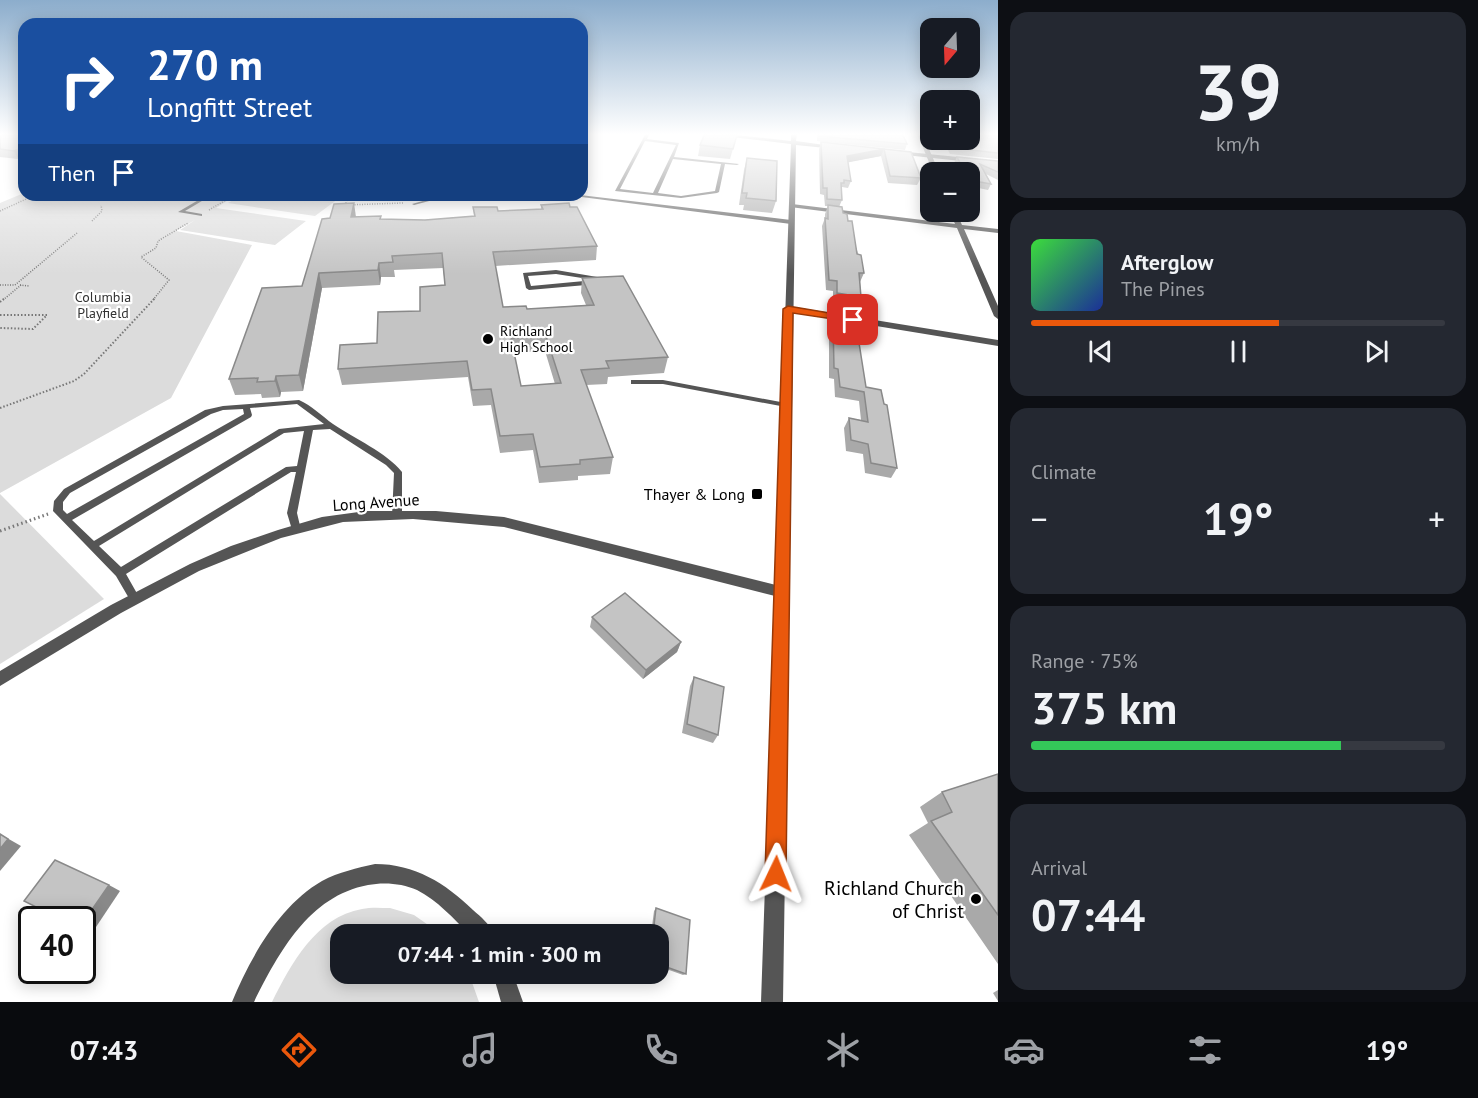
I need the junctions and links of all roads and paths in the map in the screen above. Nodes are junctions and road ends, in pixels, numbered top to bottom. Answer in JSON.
{"nodes":[{"id":1,"x":623,"y":180,"type":"edge"},
{"id":2,"x":662,"y":180,"type":"edge"},
{"id":3,"x":720,"y":180,"type":"edge"},
{"id":4,"x":793,"y":180,"type":"edge"},
{"id":5,"x":655,"y":194,"type":"junction"},
{"id":6,"x":588,"y":197,"type":"edge"},
{"id":7,"x":21,"y":201,"type":"edge"},
{"id":8,"x":199,"y":201,"type":"edge"},
{"id":9,"x":225,"y":201,"type":"edge"},
{"id":10,"x":347,"y":201,"type":"edge"},
{"id":11,"x":426,"y":201,"type":"edge"},
{"id":12,"x":414,"y":204,"type":"joint"},
{"id":13,"x":101,"y":205,"type":"dead end"},
{"id":14,"x":792,"y":206,"type":"junction"},
{"id":15,"x":0,"y":210,"type":"edge"},
{"id":16,"x":200,"y":215,"type":"junction"},
{"id":17,"x":92,"y":221,"type":"dead end"},
{"id":18,"x":791,"y":222,"type":"junction"},
{"id":19,"x":957,"y":222,"type":"edge"},
{"id":20,"x":959,"y":226,"type":"junction"},
{"id":21,"x":998,"y":231,"type":"edge"},
{"id":22,"x":77,"y":233,"type":"dead end"},
{"id":23,"x":609,"y":281,"type":"joint"},
{"id":24,"x":0,"y":285,"type":"edge"},
{"id":25,"x":15,"y":285,"type":"junction"},
{"id":26,"x":21,"y":285,"type":"junction"},
{"id":27,"x":29,"y":285,"type":"dead end"},
{"id":28,"x":0,"y":302,"type":"edge"},
{"id":29,"x":788,"y":309,"type":"junction"},
{"id":30,"x":0,"y":315,"type":"edge"},
{"id":31,"x":998,"y":316,"type":"edge"},
{"id":32,"x":0,"y":328,"type":"edge"},
{"id":33,"x":998,"y":342,"type":"edge"},
{"id":34,"x":634,"y":382,"type":"dead end"},
{"id":35,"x":786,"y":405,"type":"junction"},
{"id":36,"x":246,"y":406,"type":"junction"},
{"id":37,"x":0,"y":408,"type":"edge"},
{"id":38,"x":331,"y":426,"type":"junction"},
{"id":39,"x":309,"y":428,"type":"junction"},
{"id":40,"x":301,"y":469,"type":"junction"},
{"id":41,"x":58,"y":511,"type":"junction"},
{"id":42,"x":397,"y":516,"type":"junction"},
{"id":43,"x":66,"y":519,"type":"junction"},
{"id":44,"x":297,"y":530,"type":"junction"},
{"id":45,"x":0,"y":531,"type":"edge"},
{"id":46,"x":94,"y":545,"type":"junction"},
{"id":47,"x":120,"y":573,"type":"junction"},
{"id":48,"x":783,"y":592,"type":"junction"},
{"id":49,"x":134,"y":597,"type":"junction"},
{"id":50,"x":0,"y":679,"type":"edge"},
{"id":51,"x":472,"y":924,"type":"edge"},
{"id":52,"x":506,"y":984,"type":"edge"},
{"id":53,"x":243,"y":1002,"type":"edge"},
{"id":54,"x":512,"y":1002,"type":"edge"},
{"id":55,"x":772,"y":1002,"type":"edge"}],
"edges":[{"from":1,"to":5,"type":"lane"},
{"from":2,"to":5,"type":"lane"},
{"from":3,"to":5,"type":"lane"},
{"from":4,"to":14,"type":"street"},
{"from":6,"to":18,"type":"lane"},
{"from":7,"to":15,"type":"path"},
{"from":8,"to":16,"type":"lane"},
{"from":9,"to":16,"type":"path"},
{"from":10,"to":12,"type":"path"},
{"from":11,"to":12,"type":"lane"},
{"from":13,"to":17,"type":"path"},
{"from":14,"to":18,"type":"street"},
{"from":14,"to":20,"type":"street"},
{"from":16,"to":37,"type":"path"},
{"from":18,"to":29,"type":"street"},
{"from":19,"to":20,"type":"street"},
{"from":20,"to":21,"type":"street"},
{"from":20,"to":31,"type":"street"},
{"from":22,"to":25,"type":"path"},
{"from":23,"to":23,"type":"lane"},
{"from":24,"to":25,"type":"path"},
{"from":25,"to":26,"type":"path"},
{"from":26,"to":27,"type":"path"},
{"from":26,"to":28,"type":"path"},
{"from":29,"to":33,"type":"street"},
{"from":29,"to":35,"type":"street"},
{"from":30,"to":32,"type":"path"},
{"from":34,"to":35,"type":"lane"},
{"from":35,"to":48,"type":"street"},
{"from":36,"to":38,"type":"lane"},
{"from":36,"to":41,"type":"lane"},
{"from":36,"to":43,"type":"lane"},
{"from":38,"to":39,"type":"lane"},
{"from":38,"to":42,"type":"lane"},
{"from":39,"to":40,"type":"lane"},
{"from":39,"to":46,"type":"lane"},
{"from":40,"to":44,"type":"lane"},
{"from":40,"to":47,"type":"lane"},
{"from":41,"to":43,"type":"lane"},
{"from":41,"to":45,"type":"path"},
{"from":42,"to":44,"type":"street","name":"Long Avenue"},
{"from":42,"to":48,"type":"street","name":"Long Avenue"},
{"from":43,"to":46,"type":"lane"},
{"from":44,"to":49,"type":"street","name":"Long Avenue"},
{"from":46,"to":47,"type":"lane"},
{"from":47,"to":49,"type":"lane"},
{"from":48,"to":55,"type":"street"},
{"from":49,"to":50,"type":"street","name":"Long Avenue"},
{"from":51,"to":53,"type":"street"},
{"from":52,"to":54,"type":"street"}]}
